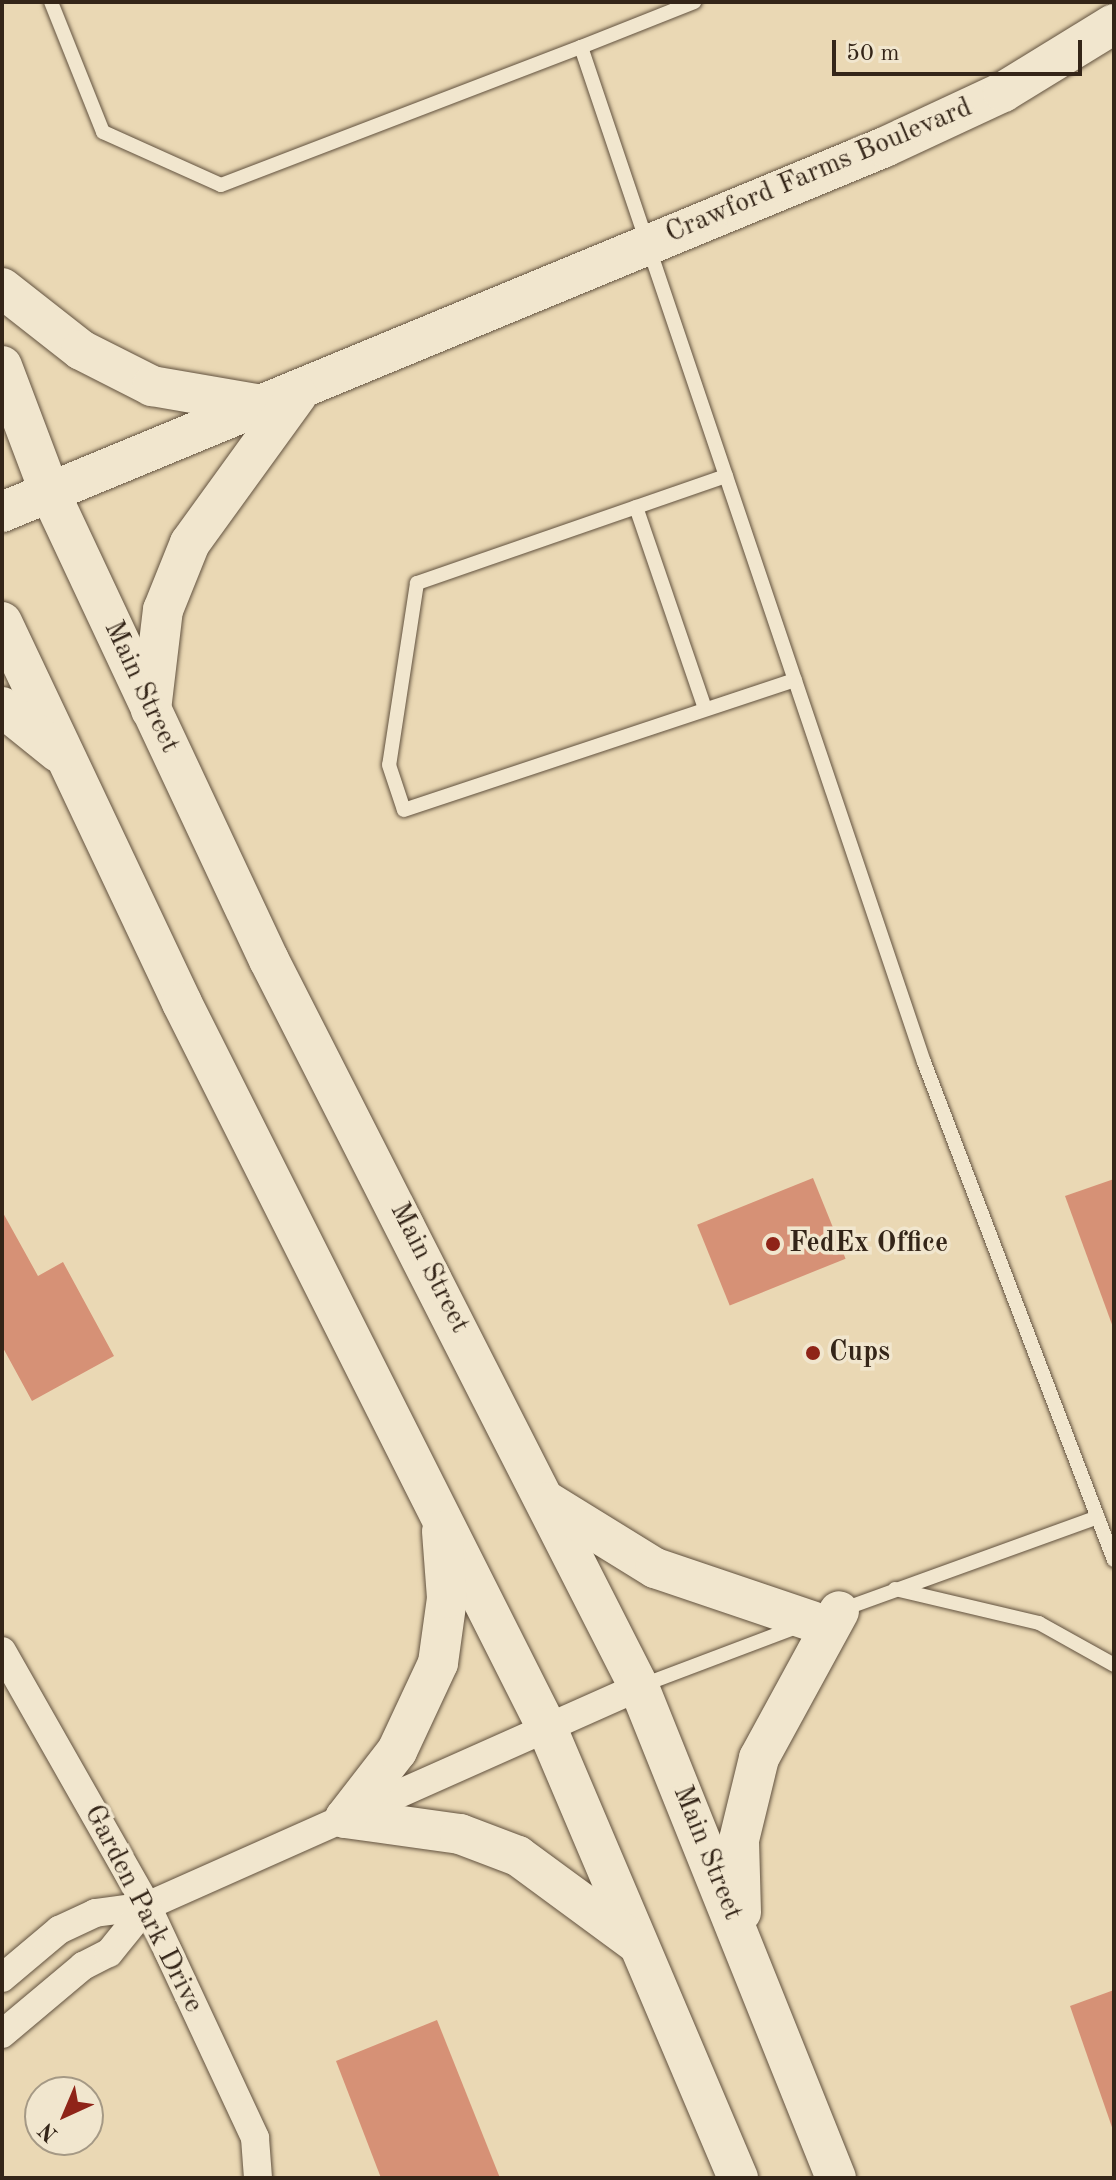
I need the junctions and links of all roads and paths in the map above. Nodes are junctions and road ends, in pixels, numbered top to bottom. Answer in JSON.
{"nodes":[{"id":1,"x":51,"y":2,"type":"edge"},
{"id":2,"x":694,"y":2,"type":"edge"},
{"id":3,"x":1114,"y":24,"type":"edge"},
{"id":4,"x":581,"y":47,"type":"junction"},
{"id":5,"x":648,"y":244,"type":"junction"},
{"id":6,"x":2,"y":288,"type":"edge"},
{"id":7,"x":2,"y":366,"type":"edge"},
{"id":8,"x":305,"y":387,"type":"junction"},
{"id":9,"x":262,"y":405,"type":"junction"},
{"id":10,"x":726,"y":476,"type":"junction"},
{"id":11,"x":50,"y":493,"type":"junction"},
{"id":12,"x":636,"y":507,"type":"junction"},
{"id":13,"x":2,"y":512,"type":"edge"},
{"id":14,"x":2,"y":622,"type":"edge"},
{"id":15,"x":795,"y":680,"type":"junction"},
{"id":16,"x":2,"y":707,"type":"edge"},
{"id":17,"x":705,"y":709,"type":"junction"},
{"id":18,"x":151,"y":710,"type":"junction"},
{"id":19,"x":66,"y":758,"type":"junction"},
{"id":20,"x":546,"y":1501,"type":"junction"},
{"id":21,"x":440,"y":1508,"type":"junction"},
{"id":22,"x":1098,"y":1517,"type":"junction"},
{"id":23,"x":1114,"y":1560,"type":"edge"},
{"id":24,"x":894,"y":1589,"type":"junction"},
{"id":25,"x":826,"y":1616,"type":"junction"},
{"id":26,"x":2,"y":1651,"type":"edge"},
{"id":27,"x":1114,"y":1665,"type":"edge"},
{"id":28,"x":639,"y":1687,"type":"junction"},
{"id":29,"x":547,"y":1728,"type":"junction"},
{"id":30,"x":345,"y":1818,"type":"junction"},
{"id":31,"x":147,"y":1906,"type":"junction"},
{"id":32,"x":745,"y":1944,"type":"junction"},
{"id":33,"x":652,"y":1965,"type":"junction"},
{"id":34,"x":2,"y":1978,"type":"edge"},
{"id":35,"x":2,"y":2034,"type":"edge"},
{"id":36,"x":258,"y":2178,"type":"edge"},
{"id":37,"x":738,"y":2178,"type":"edge"},
{"id":38,"x":836,"y":2178,"type":"edge"}],
"edges":[{"from":1,"to":4,"type":"lane"},
{"from":2,"to":4,"type":"lane"},
{"from":3,"to":5,"type":"main road","name":"Crawford Farms Boulevard"},
{"from":4,"to":5,"type":"lane"},
{"from":5,"to":8,"type":"main road","name":"Crawford Farms Boulevard"},
{"from":5,"to":10,"type":"lane"},
{"from":6,"to":9,"type":"main road"},
{"from":7,"to":11,"type":"main road","name":"Main Street"},
{"from":8,"to":9,"type":"main road","name":"Crawford Farms Boulevard"},
{"from":8,"to":18,"type":"main road"},
{"from":9,"to":11,"type":"main road","name":"Crawford Farms Boulevard"},
{"from":10,"to":12,"type":"lane"},
{"from":10,"to":15,"type":"lane"},
{"from":11,"to":13,"type":"main road","name":"Crawford Farms Boulevard"},
{"from":11,"to":18,"type":"main road","name":"Main Street"},
{"from":12,"to":17,"type":"lane"},
{"from":12,"to":17,"type":"lane"},
{"from":14,"to":19,"type":"main road"},
{"from":15,"to":17,"type":"lane"},
{"from":15,"to":22,"type":"lane"},
{"from":16,"to":19,"type":"main road"},
{"from":18,"to":20,"type":"main road","name":"Main Street"},
{"from":19,"to":21,"type":"main road"},
{"from":20,"to":25,"type":"main road"},
{"from":20,"to":28,"type":"main road","name":"Main Street"},
{"from":21,"to":29,"type":"main road"},
{"from":21,"to":30,"type":"main road"},
{"from":22,"to":23,"type":"lane"},
{"from":22,"to":24,"type":"lane"},
{"from":24,"to":25,"type":"lane"},
{"from":24,"to":27,"type":"lane"},
{"from":25,"to":28,"type":"lane"},
{"from":25,"to":32,"type":"main road"},
{"from":26,"to":31,"type":"street","name":"Garden Park Drive"},
{"from":28,"to":29,"type":"street"},
{"from":28,"to":32,"type":"main road","name":"Main Street"},
{"from":29,"to":30,"type":"street"},
{"from":29,"to":33,"type":"main road"},
{"from":30,"to":31,"type":"street"},
{"from":30,"to":33,"type":"main road"},
{"from":31,"to":34,"type":"street"},
{"from":31,"to":35,"type":"street"},
{"from":31,"to":36,"type":"street","name":"Garden Park Drive"},
{"from":32,"to":38,"type":"main road","name":"Main Street"},
{"from":33,"to":37,"type":"main road"}]}
